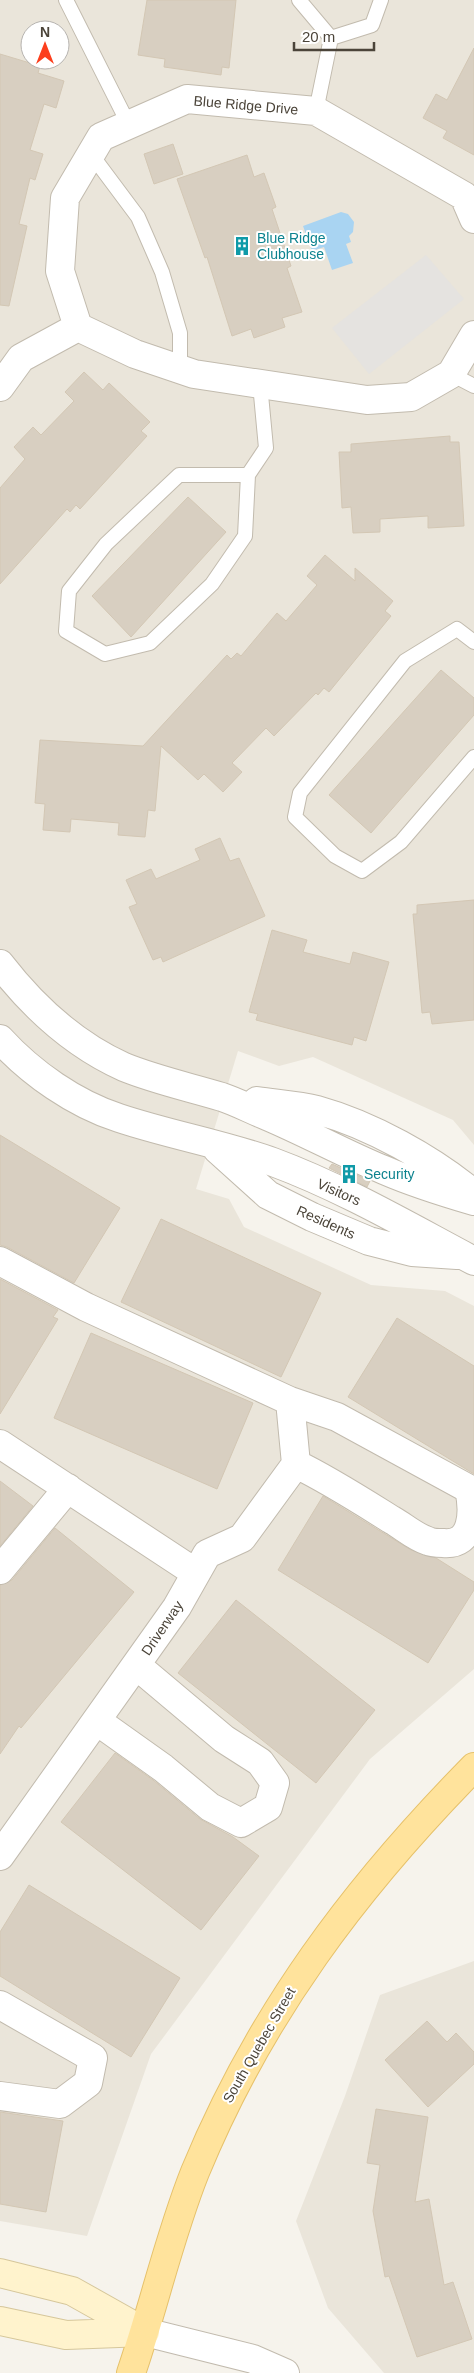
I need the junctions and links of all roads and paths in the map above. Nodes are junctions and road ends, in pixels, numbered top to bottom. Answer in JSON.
{"nodes":[{"id":1,"x":66,"y":0,"type":"edge"},
{"id":2,"x":299,"y":0,"type":"edge"},
{"id":3,"x":380,"y":0,"type":"edge"},
{"id":4,"x":331,"y":38,"type":"junction"},
{"id":5,"x":316,"y":111,"type":"junction"},
{"id":6,"x":129,"y":125,"type":"junction"},
{"id":7,"x":91,"y":154,"type":"junction"},
{"id":8,"x":474,"y":219,"type":"edge"},
{"id":9,"x":78,"y":327,"type":"junction"},
{"id":10,"x":474,"y":335,"type":"edge"},
{"id":11,"x":180,"y":370,"type":"junction"},
{"id":12,"x":463,"y":380,"type":"edge"},
{"id":13,"x":260,"y":384,"type":"junction"},
{"id":14,"x":0,"y":387,"type":"edge"},
{"id":15,"x":248,"y":475,"type":"junction"},
{"id":16,"x":474,"y":642,"type":"edge"},
{"id":17,"x":474,"y":757,"type":"edge"},
{"id":18,"x":0,"y":964,"type":"edge"},
{"id":19,"x":0,"y":1039,"type":"edge"},
{"id":20,"x":223,"y":1098,"type":"junction"},
{"id":21,"x":474,"y":1194,"type":"edge"},
{"id":22,"x":474,"y":1201,"type":"edge"},
{"id":23,"x":468,"y":1258,"type":"edge"},
{"id":24,"x":0,"y":1261,"type":"edge"},
{"id":25,"x":290,"y":1401,"type":"junction"},
{"id":26,"x":0,"y":1444,"type":"edge"},
{"id":27,"x":296,"y":1464,"type":"junction"},
{"id":28,"x":68,"y":1488,"type":"junction"},
{"id":29,"x":0,"y":1570,"type":"edge"},
{"id":30,"x":196,"y":1573,"type":"junction"},
{"id":31,"x":136,"y":1665,"type":"junction"},
{"id":32,"x":97,"y":1721,"type":"junction"},
{"id":33,"x":474,"y":1767,"type":"edge"},
{"id":34,"x":0,"y":1856,"type":"edge"},
{"id":35,"x":0,"y":2005,"type":"edge"},
{"id":36,"x":0,"y":2096,"type":"edge"},
{"id":37,"x":0,"y":2273,"type":"edge"},
{"id":38,"x":0,"y":2321,"type":"edge"},
{"id":39,"x":145,"y":2332,"type":"junction"},
{"id":40,"x":131,"y":2373,"type":"edge"},
{"id":41,"x":285,"y":2373,"type":"edge"}],
"edges":[{"from":1,"to":6,"type":"lane"},
{"from":2,"to":4,"type":"lane"},
{"from":3,"to":4,"type":"lane"},
{"from":4,"to":5,"type":"lane"},
{"from":5,"to":6,"type":"street","name":"Blue Ridge Drive"},
{"from":5,"to":8,"type":"street","name":"Blue Ridge Drive"},
{"from":6,"to":7,"type":"street","name":"Blue Ridge Drive"},
{"from":7,"to":9,"type":"street","name":"Blue Ridge Drive"},
{"from":7,"to":11,"type":"lane"},
{"from":9,"to":11,"type":"street"},
{"from":9,"to":14,"type":"street"},
{"from":10,"to":12,"type":"street"},
{"from":11,"to":13,"type":"street"},
{"from":12,"to":13,"type":"street"},
{"from":13,"to":15,"type":"lane"},
{"from":15,"to":15,"type":"lane"},
{"from":16,"to":17,"type":"lane"},
{"from":18,"to":20,"type":"street"},
{"from":19,"to":23,"type":"street","name":"Residents"},
{"from":20,"to":21,"type":"street"},
{"from":20,"to":22,"type":"street"},
{"from":24,"to":25,"type":"street"},
{"from":25,"to":27,"type":"street"},
{"from":25,"to":27,"type":"street"},
{"from":26,"to":28,"type":"street"},
{"from":27,"to":30,"type":"street","name":"Driverway"},
{"from":28,"to":29,"type":"street"},
{"from":28,"to":30,"type":"street"},
{"from":30,"to":31,"type":"street","name":"Driverway"},
{"from":31,"to":32,"type":"street","name":"Driverway"},
{"from":31,"to":32,"type":"street"},
{"from":32,"to":34,"type":"street","name":"Driverway"},
{"from":33,"to":39,"type":"main road","name":"South Quebec Street"},
{"from":35,"to":36,"type":"street"},
{"from":37,"to":39,"type":"street"},
{"from":38,"to":39,"type":"street"},
{"from":39,"to":40,"type":"main road","name":"South Quebec Street"},
{"from":39,"to":41,"type":"street"}]}
